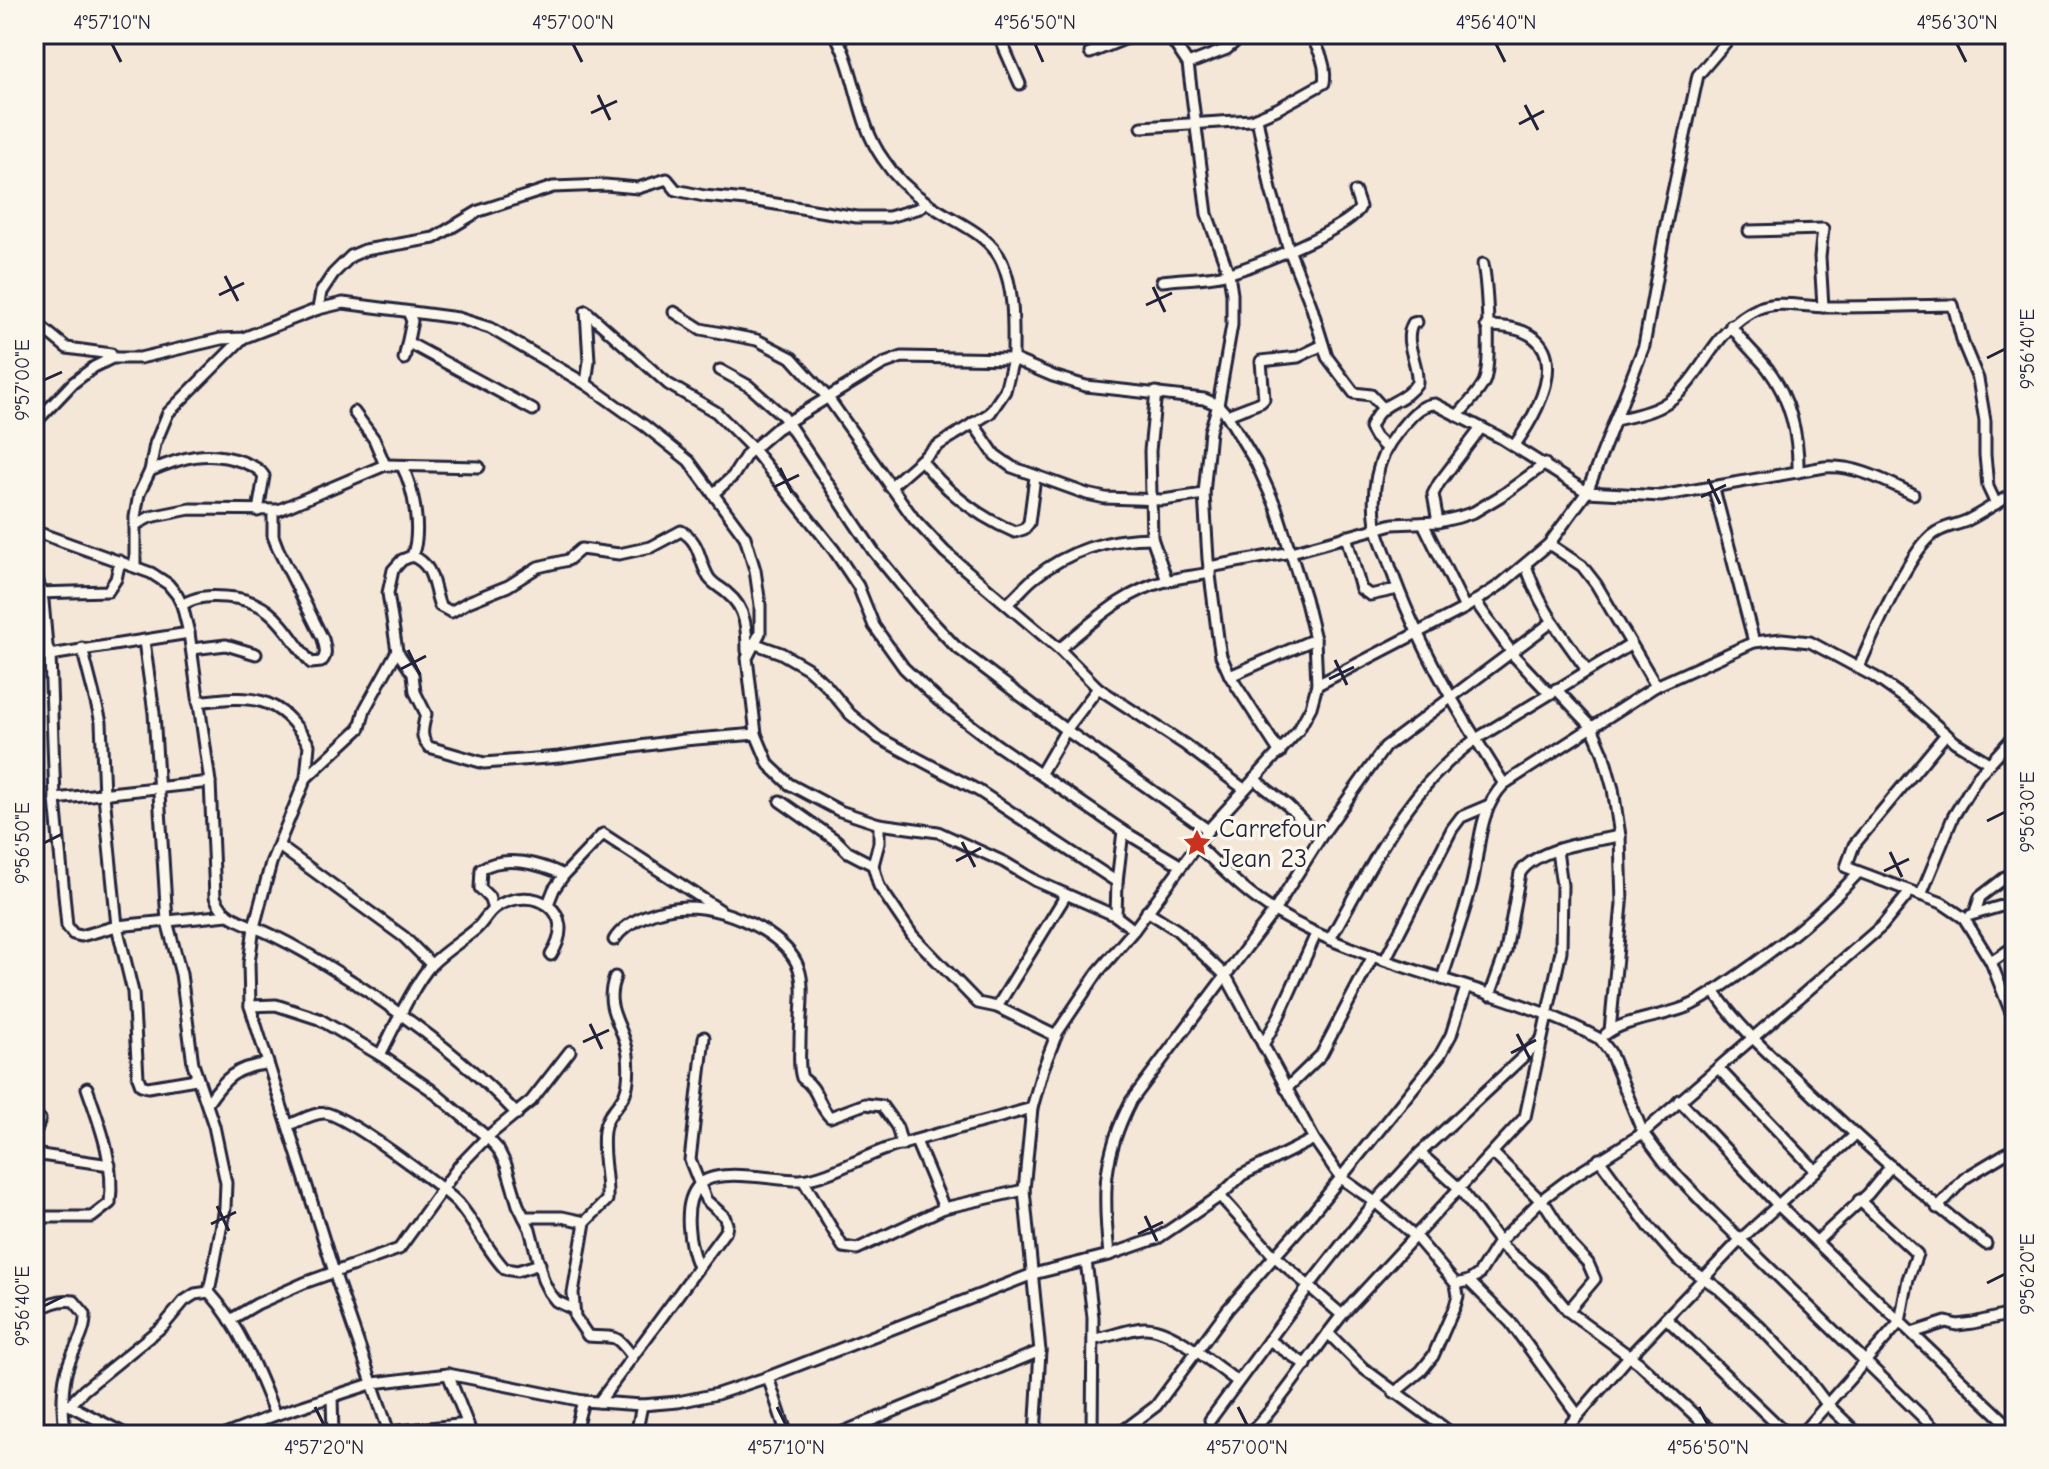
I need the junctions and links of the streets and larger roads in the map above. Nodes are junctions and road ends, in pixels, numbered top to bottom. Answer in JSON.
{"nodes":[{"id":1,"x":835,"y":34,"type":"edge"},
{"id":2,"x":998,"y":34,"type":"edge"},
{"id":3,"x":1137,"y":34,"type":"edge"},
{"id":4,"x":1168,"y":34,"type":"edge"},
{"id":5,"x":1244,"y":34,"type":"edge"},
{"id":6,"x":1310,"y":34,"type":"edge"},
{"id":7,"x":1733,"y":34,"type":"edge"},
{"id":8,"x":1090,"y":53,"type":"dead end"},
{"id":9,"x":1188,"y":64,"type":"junction"},
{"id":10,"x":1020,"y":84,"type":"dead end"},
{"id":11,"x":1257,"y":118,"type":"junction"},
{"id":12,"x":1197,"y":124,"type":"junction"},
{"id":13,"x":1142,"y":127,"type":"dead end"},
{"id":14,"x":1355,"y":192,"type":"dead end"},
{"id":15,"x":925,"y":202,"type":"junction"},
{"id":16,"x":1749,"y":231,"type":"dead end"},
{"id":17,"x":1289,"y":250,"type":"junction"},
{"id":18,"x":1483,"y":264,"type":"dead end"},
{"id":19,"x":1229,"y":274,"type":"junction"},
{"id":20,"x":1162,"y":281,"type":"dead end"},
{"id":21,"x":1823,"y":307,"type":"junction"},
{"id":22,"x":318,"y":309,"type":"junction"},
{"id":23,"x":408,"y":312,"type":"junction"},
{"id":24,"x":674,"y":312,"type":"dead end"},
{"id":25,"x":34,"y":321,"type":"edge"},
{"id":26,"x":1417,"y":322,"type":"dead end"},
{"id":27,"x":1731,"y":325,"type":"junction"},
{"id":28,"x":1486,"y":326,"type":"junction"},
{"id":29,"x":243,"y":338,"type":"junction"},
{"id":30,"x":409,"y":343,"type":"junction"},
{"id":31,"x":1323,"y":345,"type":"junction"},
{"id":32,"x":112,"y":358,"type":"junction"},
{"id":33,"x":404,"y":359,"type":"dead end"},
{"id":34,"x":1013,"y":359,"type":"junction"},
{"id":35,"x":720,"y":370,"type":"dead end"},
{"id":36,"x":586,"y":384,"type":"junction"},
{"id":37,"x":1156,"y":392,"type":"junction"},
{"id":38,"x":829,"y":399,"type":"junction"},
{"id":39,"x":1218,"y":405,"type":"junction"},
{"id":40,"x":1382,"y":407,"type":"junction"},
{"id":41,"x":533,"y":410,"type":"dead end"},
{"id":42,"x":354,"y":412,"type":"dead end"},
{"id":43,"x":1227,"y":415,"type":"junction"},
{"id":44,"x":1457,"y":416,"type":"junction"},
{"id":45,"x":1615,"y":420,"type":"junction"},
{"id":46,"x":788,"y":423,"type":"junction"},
{"id":47,"x":973,"y":423,"type":"junction"},
{"id":48,"x":34,"y":424,"type":"edge"},
{"id":49,"x":1481,"y":428,"type":"junction"},
{"id":50,"x":1514,"y":446,"type":"junction"},
{"id":51,"x":1385,"y":447,"type":"junction"},
{"id":52,"x":752,"y":448,"type":"junction"},
{"id":53,"x":921,"y":460,"type":"junction"},
{"id":54,"x":1545,"y":464,"type":"junction"},
{"id":55,"x":385,"y":465,"type":"junction"},
{"id":56,"x":402,"y":466,"type":"junction"},
{"id":57,"x":479,"y":467,"type":"dead end"},
{"id":58,"x":150,"y":471,"type":"junction"},
{"id":59,"x":1798,"y":472,"type":"junction"},
{"id":60,"x":1035,"y":477,"type":"junction"},
{"id":61,"x":890,"y":487,"type":"junction"},
{"id":62,"x":1714,"y":489,"type":"junction"},
{"id":63,"x":1587,"y":492,"type":"junction"},
{"id":64,"x":2015,"y":493,"type":"edge"},
{"id":65,"x":713,"y":494,"type":"junction"},
{"id":66,"x":1204,"y":494,"type":"junction"},
{"id":67,"x":1913,"y":494,"type":"dead end"},
{"id":68,"x":1151,"y":499,"type":"junction"},
{"id":69,"x":1996,"y":504,"type":"junction"},
{"id":70,"x":258,"y":511,"type":"junction"},
{"id":71,"x":273,"y":511,"type":"junction"},
{"id":72,"x":1438,"y":522,"type":"junction"},
{"id":73,"x":1423,"y":523,"type":"junction"},
{"id":74,"x":135,"y":525,"type":"junction"},
{"id":75,"x":1377,"y":527,"type":"junction"},
{"id":76,"x":35,"y":532,"type":"edge"},
{"id":77,"x":1346,"y":536,"type":"junction"},
{"id":78,"x":1152,"y":538,"type":"junction"},
{"id":79,"x":1549,"y":544,"type":"junction"},
{"id":80,"x":34,"y":547,"type":"edge"},
{"id":81,"x":1291,"y":552,"type":"junction"},
{"id":82,"x":412,"y":556,"type":"junction"},
{"id":83,"x":120,"y":561,"type":"junction"},
{"id":84,"x":1526,"y":565,"type":"junction"},
{"id":85,"x":135,"y":566,"type":"junction"},
{"id":86,"x":34,"y":567,"type":"edge"},
{"id":87,"x":1209,"y":570,"type":"junction"},
{"id":88,"x":1167,"y":581,"type":"junction"},
{"id":89,"x":1398,"y":589,"type":"junction"},
{"id":90,"x":37,"y":593,"type":"edge"},
{"id":91,"x":1475,"y":601,"type":"junction"},
{"id":92,"x":1007,"y":604,"type":"junction"},
{"id":93,"x":182,"y":605,"type":"junction"},
{"id":94,"x":1465,"y":608,"type":"junction"},
{"id":95,"x":1552,"y":622,"type":"junction"},
{"id":96,"x":189,"y":633,"type":"junction"},
{"id":97,"x":1418,"y":633,"type":"junction"},
{"id":98,"x":1315,"y":639,"type":"junction"},
{"id":99,"x":144,"y":641,"type":"junction"},
{"id":100,"x":1754,"y":642,"type":"junction"},
{"id":101,"x":753,"y":643,"type":"junction"},
{"id":102,"x":1630,"y":645,"type":"junction"},
{"id":103,"x":82,"y":648,"type":"junction"},
{"id":104,"x":192,"y":649,"type":"junction"},
{"id":105,"x":1059,"y":649,"type":"junction"},
{"id":106,"x":397,"y":651,"type":"junction"},
{"id":107,"x":1511,"y":652,"type":"junction"},
{"id":108,"x":256,"y":654,"type":"dead end"},
{"id":109,"x":34,"y":655,"type":"edge"},
{"id":110,"x":50,"y":655,"type":"junction"},
{"id":111,"x":747,"y":658,"type":"junction"},
{"id":112,"x":1859,"y":667,"type":"junction"},
{"id":113,"x":1587,"y":670,"type":"junction"},
{"id":114,"x":1230,"y":676,"type":"junction"},
{"id":115,"x":1317,"y":685,"type":"junction"},
{"id":116,"x":1656,"y":686,"type":"junction"},
{"id":117,"x":1098,"y":688,"type":"junction"},
{"id":118,"x":1552,"y":691,"type":"junction"},
{"id":119,"x":1452,"y":697,"type":"junction"},
{"id":120,"x":198,"y":702,"type":"junction"},
{"id":121,"x":1592,"y":727,"type":"junction"},
{"id":122,"x":1066,"y":730,"type":"junction"},
{"id":123,"x":756,"y":734,"type":"junction"},
{"id":124,"x":1946,"y":734,"type":"junction"},
{"id":125,"x":2015,"y":735,"type":"edge"},
{"id":126,"x":1476,"y":739,"type":"junction"},
{"id":127,"x":1280,"y":753,"type":"junction"},
{"id":128,"x":1989,"y":763,"type":"junction"},
{"id":129,"x":1041,"y":773,"type":"junction"},
{"id":130,"x":306,"y":778,"type":"junction"},
{"id":131,"x":1254,"y":779,"type":"junction"},
{"id":132,"x":210,"y":782,"type":"junction"},
{"id":133,"x":1504,"y":784,"type":"junction"},
{"id":134,"x":157,"y":786,"type":"junction"},
{"id":135,"x":1244,"y":789,"type":"junction"},
{"id":136,"x":104,"y":795,"type":"junction"},
{"id":137,"x":55,"y":799,"type":"junction"},
{"id":138,"x":780,"y":801,"type":"dead end"},
{"id":139,"x":1487,"y":806,"type":"junction"},
{"id":140,"x":879,"y":824,"type":"junction"},
{"id":141,"x":1208,"y":830,"type":"junction"},
{"id":142,"x":1123,"y":831,"type":"junction"},
{"id":143,"x":1620,"y":836,"type":"junction"},
{"id":144,"x":1320,"y":838,"type":"junction"},
{"id":145,"x":1197,"y":845,"type":"junction"},
{"id":146,"x":279,"y":846,"type":"junction"},
{"id":147,"x":1557,"y":851,"type":"junction"},
{"id":148,"x":873,"y":865,"type":"junction"},
{"id":149,"x":1180,"y":865,"type":"junction"},
{"id":150,"x":2015,"y":870,"type":"edge"},
{"id":151,"x":1858,"y":873,"type":"junction"},
{"id":152,"x":564,"y":875,"type":"junction"},
{"id":153,"x":1117,"y":882,"type":"junction"},
{"id":154,"x":1909,"y":893,"type":"junction"},
{"id":155,"x":1066,"y":895,"type":"junction"},
{"id":156,"x":1921,"y":895,"type":"junction"},
{"id":157,"x":2015,"y":902,"type":"edge"},
{"id":158,"x":548,"y":904,"type":"junction"},
{"id":159,"x":493,"y":909,"type":"junction"},
{"id":160,"x":721,"y":911,"type":"junction"},
{"id":161,"x":1147,"y":911,"type":"junction"},
{"id":162,"x":1274,"y":911,"type":"junction"},
{"id":163,"x":1975,"y":913,"type":"junction"},
{"id":164,"x":228,"y":915,"type":"junction"},
{"id":165,"x":1116,"y":916,"type":"junction"},
{"id":166,"x":1964,"y":918,"type":"junction"},
{"id":167,"x":167,"y":921,"type":"junction"},
{"id":168,"x":117,"y":926,"type":"junction"},
{"id":169,"x":254,"y":927,"type":"junction"},
{"id":170,"x":1134,"y":930,"type":"junction"},
{"id":171,"x":1316,"y":934,"type":"junction"},
{"id":172,"x":1330,"y":939,"type":"junction"},
{"id":173,"x":614,"y":940,"type":"dead end"},
{"id":174,"x":2015,"y":946,"type":"edge"},
{"id":175,"x":551,"y":955,"type":"dead end"},
{"id":176,"x":1373,"y":956,"type":"junction"},
{"id":177,"x":1385,"y":960,"type":"junction"},
{"id":178,"x":1991,"y":962,"type":"junction"},
{"id":179,"x":431,"y":964,"type":"junction"},
{"id":180,"x":1226,"y":976,"type":"junction"},
{"id":181,"x":615,"y":977,"type":"dead end"},
{"id":182,"x":1442,"y":979,"type":"junction"},
{"id":183,"x":1466,"y":987,"type":"junction"},
{"id":184,"x":1714,"y":991,"type":"junction"},
{"id":185,"x":1490,"y":995,"type":"junction"},
{"id":186,"x":250,"y":1006,"type":"junction"},
{"id":187,"x":997,"y":1007,"type":"junction"},
{"id":188,"x":402,"y":1014,"type":"junction"},
{"id":189,"x":1547,"y":1016,"type":"junction"},
{"id":190,"x":2015,"y":1023,"type":"edge"},
{"id":191,"x":1610,"y":1031,"type":"junction"},
{"id":192,"x":1056,"y":1036,"type":"junction"},
{"id":193,"x":704,"y":1037,"type":"dead end"},
{"id":194,"x":1752,"y":1038,"type":"junction"},
{"id":195,"x":1600,"y":1039,"type":"junction"},
{"id":196,"x":1540,"y":1041,"type":"junction"},
{"id":197,"x":1263,"y":1045,"type":"junction"},
{"id":198,"x":570,"y":1051,"type":"dead end"},
{"id":199,"x":380,"y":1055,"type":"junction"},
{"id":200,"x":268,"y":1064,"type":"junction"},
{"id":201,"x":1718,"y":1068,"type":"junction"},
{"id":202,"x":196,"y":1079,"type":"junction"},
{"id":203,"x":87,"y":1088,"type":"dead end"},
{"id":204,"x":1286,"y":1089,"type":"junction"},
{"id":205,"x":1679,"y":1100,"type":"junction"},
{"id":206,"x":207,"y":1104,"type":"junction"},
{"id":207,"x":1032,"y":1108,"type":"junction"},
{"id":208,"x":517,"y":1114,"type":"junction"},
{"id":209,"x":40,"y":1119,"type":"dead end"},
{"id":210,"x":289,"y":1125,"type":"junction"},
{"id":211,"x":1643,"y":1133,"type":"junction"},
{"id":212,"x":1855,"y":1135,"type":"junction"},
{"id":213,"x":34,"y":1136,"type":"edge"},
{"id":214,"x":487,"y":1137,"type":"junction"},
{"id":215,"x":1314,"y":1139,"type":"junction"},
{"id":216,"x":916,"y":1141,"type":"junction"},
{"id":217,"x":902,"y":1145,"type":"junction"},
{"id":218,"x":2015,"y":1148,"type":"edge"},
{"id":219,"x":1420,"y":1153,"type":"junction"},
{"id":220,"x":1493,"y":1153,"type":"junction"},
{"id":221,"x":34,"y":1154,"type":"edge"},
{"id":222,"x":1599,"y":1159,"type":"junction"},
{"id":223,"x":110,"y":1165,"type":"junction"},
{"id":224,"x":1891,"y":1166,"type":"junction"},
{"id":225,"x":1816,"y":1171,"type":"junction"},
{"id":226,"x":1341,"y":1178,"type":"junction"},
{"id":227,"x":803,"y":1180,"type":"junction"},
{"id":228,"x":699,"y":1184,"type":"junction"},
{"id":229,"x":442,"y":1189,"type":"junction"},
{"id":230,"x":1460,"y":1189,"type":"junction"},
{"id":231,"x":1024,"y":1190,"type":"junction"},
{"id":232,"x":1220,"y":1196,"type":"junction"},
{"id":233,"x":1541,"y":1200,"type":"junction"},
{"id":234,"x":1859,"y":1200,"type":"junction"},
{"id":235,"x":1375,"y":1202,"type":"junction"},
{"id":236,"x":1778,"y":1205,"type":"junction"},
{"id":237,"x":944,"y":1208,"type":"junction"},
{"id":238,"x":1937,"y":1208,"type":"junction"},
{"id":239,"x":34,"y":1217,"type":"edge"},
{"id":240,"x":524,"y":1217,"type":"junction"},
{"id":241,"x":585,"y":1222,"type":"junction"},
{"id":242,"x":1415,"y":1236,"type":"junction"},
{"id":243,"x":1741,"y":1239,"type":"junction"},
{"id":244,"x":1817,"y":1241,"type":"junction"},
{"id":245,"x":1499,"y":1242,"type":"junction"},
{"id":246,"x":1986,"y":1244,"type":"dead end"},
{"id":247,"x":1109,"y":1255,"type":"junction"},
{"id":248,"x":1273,"y":1255,"type":"junction"},
{"id":249,"x":1086,"y":1261,"type":"junction"},
{"id":250,"x":540,"y":1264,"type":"junction"},
{"id":251,"x":698,"y":1267,"type":"junction"},
{"id":252,"x":334,"y":1272,"type":"junction"},
{"id":253,"x":1033,"y":1274,"type":"junction"},
{"id":254,"x":1704,"y":1278,"type":"junction"},
{"id":255,"x":1469,"y":1281,"type":"junction"},
{"id":256,"x":1456,"y":1284,"type":"junction"},
{"id":257,"x":1309,"y":1286,"type":"junction"},
{"id":258,"x":209,"y":1292,"type":"junction"},
{"id":259,"x":573,"y":1309,"type":"junction"},
{"id":260,"x":1568,"y":1311,"type":"junction"},
{"id":261,"x":34,"y":1313,"type":"edge"},
{"id":262,"x":2015,"y":1313,"type":"edge"},
{"id":263,"x":1342,"y":1315,"type":"junction"},
{"id":264,"x":1666,"y":1318,"type":"junction"},
{"id":265,"x":230,"y":1320,"type":"junction"},
{"id":266,"x":1900,"y":1322,"type":"junction"},
{"id":267,"x":1328,"y":1333,"type":"junction"},
{"id":268,"x":1912,"y":1333,"type":"junction"},
{"id":269,"x":1094,"y":1339,"type":"junction"},
{"id":270,"x":1269,"y":1340,"type":"junction"},
{"id":271,"x":1040,"y":1351,"type":"junction"},
{"id":272,"x":1196,"y":1352,"type":"junction"},
{"id":273,"x":632,"y":1356,"type":"junction"},
{"id":274,"x":1629,"y":1356,"type":"junction"},
{"id":275,"x":1865,"y":1361,"type":"junction"},
{"id":276,"x":1306,"y":1365,"type":"junction"},
{"id":277,"x":448,"y":1374,"type":"junction"},
{"id":278,"x":768,"y":1377,"type":"junction"},
{"id":279,"x":1237,"y":1381,"type":"junction"},
{"id":280,"x":374,"y":1383,"type":"junction"},
{"id":281,"x":1394,"y":1393,"type":"junction"},
{"id":282,"x":332,"y":1397,"type":"junction"},
{"id":283,"x":583,"y":1401,"type":"junction"},
{"id":284,"x":599,"y":1402,"type":"junction"},
{"id":285,"x":67,"y":1403,"type":"junction"},
{"id":286,"x":1826,"y":1403,"type":"junction"},
{"id":287,"x":642,"y":1405,"type":"junction"},
{"id":288,"x":1577,"y":1414,"type":"junction"},
{"id":289,"x":275,"y":1415,"type":"junction"},
{"id":290,"x":1210,"y":1420,"type":"dead end"},
{"id":291,"x":468,"y":1424,"type":"junction"},
{"id":292,"x":2015,"y":1431,"type":"edge"},
{"id":293,"x":390,"y":1434,"type":"edge"},
{"id":294,"x":66,"y":1435,"type":"edge"},
{"id":295,"x":127,"y":1435,"type":"edge"},
{"id":296,"x":225,"y":1435,"type":"edge"},
{"id":297,"x":333,"y":1435,"type":"edge"},
{"id":298,"x":472,"y":1435,"type":"edge"},
{"id":299,"x":574,"y":1435,"type":"edge"},
{"id":300,"x":636,"y":1435,"type":"edge"},
{"id":301,"x":787,"y":1435,"type":"edge"},
{"id":302,"x":836,"y":1435,"type":"edge"},
{"id":303,"x":1035,"y":1435,"type":"edge"},
{"id":304,"x":1092,"y":1435,"type":"edge"},
{"id":305,"x":1108,"y":1435,"type":"edge"},
{"id":306,"x":1248,"y":1435,"type":"edge"},
{"id":307,"x":1454,"y":1435,"type":"edge"},
{"id":308,"x":1561,"y":1435,"type":"edge"},
{"id":309,"x":1716,"y":1435,"type":"edge"},
{"id":310,"x":1788,"y":1435,"type":"edge"},
{"id":311,"x":1800,"y":1435,"type":"edge"},
{"id":312,"x":1859,"y":1435,"type":"edge"},
{"id":313,"x":1941,"y":1435,"type":"edge"}],
"edges":[{"from":1,"to":15,"type":"street"},
{"from":2,"to":10,"type":"street"},
{"from":3,"to":8,"type":"street"},
{"from":4,"to":9,"type":"street"},
{"from":5,"to":9,"type":"street"},
{"from":6,"to":11,"type":"street"},
{"from":7,"to":45,"type":"street"},
{"from":9,"to":12,"type":"street"},
{"from":11,"to":12,"type":"street"},
{"from":11,"to":17,"type":"street"},
{"from":12,"to":13,"type":"street"},
{"from":12,"to":19,"type":"street"},
{"from":14,"to":17,"type":"street"},
{"from":15,"to":22,"type":"street"},
{"from":15,"to":34,"type":"street"},
{"from":16,"to":21,"type":"street"},
{"from":17,"to":19,"type":"street"},
{"from":17,"to":31,"type":"street"},
{"from":18,"to":28,"type":"street"},
{"from":19,"to":20,"type":"street"},
{"from":19,"to":39,"type":"street"},
{"from":21,"to":27,"type":"street"},
{"from":21,"to":69,"type":"street"},
{"from":22,"to":23,"type":"street"},
{"from":22,"to":29,"type":"street"},
{"from":23,"to":30,"type":"street"},
{"from":23,"to":36,"type":"street"},
{"from":24,"to":38,"type":"street"},
{"from":25,"to":32,"type":"street"},
{"from":26,"to":40,"type":"street"},
{"from":27,"to":45,"type":"street"},
{"from":27,"to":59,"type":"street"},
{"from":28,"to":44,"type":"street"},
{"from":28,"to":50,"type":"street"},
{"from":29,"to":32,"type":"street"},
{"from":29,"to":58,"type":"street"},
{"from":30,"to":33,"type":"street"},
{"from":30,"to":41,"type":"street"},
{"from":31,"to":40,"type":"street"},
{"from":31,"to":43,"type":"street"},
{"from":32,"to":48,"type":"street"},
{"from":34,"to":37,"type":"street"},
{"from":34,"to":38,"type":"street"},
{"from":34,"to":47,"type":"street"},
{"from":35,"to":46,"type":"street"},
{"from":36,"to":52,"type":"street"},
{"from":36,"to":65,"type":"street"},
{"from":37,"to":39,"type":"street"},
{"from":37,"to":68,"type":"street"},
{"from":38,"to":46,"type":"street"},
{"from":38,"to":61,"type":"street"},
{"from":39,"to":43,"type":"street"},
{"from":39,"to":66,"type":"street"},
{"from":40,"to":51,"type":"street"},
{"from":42,"to":55,"type":"street"},
{"from":43,"to":81,"type":"street"},
{"from":44,"to":49,"type":"street"},
{"from":44,"to":51,"type":"street"},
{"from":45,"to":63,"type":"street"},
{"from":46,"to":52,"type":"street"},
{"from":46,"to":122,"type":"street"},
{"from":47,"to":53,"type":"street"},
{"from":47,"to":60,"type":"street"},
{"from":49,"to":50,"type":"street"},
{"from":49,"to":72,"type":"street"},
{"from":50,"to":54,"type":"street"},
{"from":51,"to":75,"type":"street"},
{"from":52,"to":65,"type":"street"},
{"from":52,"to":129,"type":"street"},
{"from":53,"to":60,"type":"street"},
{"from":53,"to":61,"type":"street"},
{"from":54,"to":63,"type":"street"},
{"from":54,"to":72,"type":"street"},
{"from":55,"to":56,"type":"street"},
{"from":55,"to":71,"type":"street"},
{"from":56,"to":57,"type":"street"},
{"from":56,"to":82,"type":"street"},
{"from":58,"to":70,"type":"street"},
{"from":58,"to":74,"type":"street"},
{"from":59,"to":62,"type":"street"},
{"from":59,"to":67,"type":"street"},
{"from":60,"to":68,"type":"street"},
{"from":61,"to":92,"type":"street"},
{"from":62,"to":63,"type":"street"},
{"from":62,"to":100,"type":"street"},
{"from":63,"to":79,"type":"street"},
{"from":64,"to":69,"type":"street"},
{"from":65,"to":101,"type":"street"},
{"from":66,"to":68,"type":"street"},
{"from":66,"to":87,"type":"street"},
{"from":68,"to":78,"type":"street"},
{"from":69,"to":112,"type":"street"},
{"from":70,"to":71,"type":"street"},
{"from":70,"to":74,"type":"street"},
{"from":71,"to":93,"type":"street"},
{"from":72,"to":73,"type":"street"},
{"from":73,"to":75,"type":"street"},
{"from":73,"to":94,"type":"street"},
{"from":74,"to":85,"type":"street"},
{"from":75,"to":77,"type":"street"},
{"from":75,"to":89,"type":"street"},
{"from":76,"to":80,"type":"street"},
{"from":76,"to":83,"type":"street"},
{"from":77,"to":81,"type":"street"},
{"from":77,"to":89,"type":"street"},
{"from":78,"to":88,"type":"street"},
{"from":78,"to":92,"type":"street"},
{"from":79,"to":84,"type":"street"},
{"from":79,"to":102,"type":"street"},
{"from":81,"to":87,"type":"street"},
{"from":81,"to":98,"type":"street"},
{"from":82,"to":106,"type":"street"},
{"from":82,"to":111,"type":"street"},
{"from":83,"to":85,"type":"street"},
{"from":83,"to":90,"type":"street"},
{"from":84,"to":91,"type":"street"},
{"from":84,"to":95,"type":"street"},
{"from":85,"to":93,"type":"street"},
{"from":86,"to":90,"type":"street"},
{"from":87,"to":88,"type":"street"},
{"from":87,"to":114,"type":"street"},
{"from":88,"to":105,"type":"street"},
{"from":89,"to":97,"type":"street"},
{"from":90,"to":110,"type":"street"},
{"from":91,"to":94,"type":"street"},
{"from":91,"to":107,"type":"street"},
{"from":92,"to":105,"type":"street"},
{"from":93,"to":96,"type":"street"},
{"from":94,"to":97,"type":"street"},
{"from":95,"to":107,"type":"street"},
{"from":95,"to":113,"type":"street"},
{"from":96,"to":99,"type":"street"},
{"from":96,"to":104,"type":"street"},
{"from":97,"to":115,"type":"street"},
{"from":97,"to":119,"type":"street"},
{"from":98,"to":114,"type":"street"},
{"from":98,"to":115,"type":"street"},
{"from":99,"to":103,"type":"street"},
{"from":99,"to":134,"type":"street"},
{"from":100,"to":112,"type":"street"},
{"from":100,"to":116,"type":"street"},
{"from":101,"to":111,"type":"street"},
{"from":101,"to":153,"type":"street"},
{"from":102,"to":113,"type":"street"},
{"from":102,"to":116,"type":"street"},
{"from":103,"to":110,"type":"street"},
{"from":103,"to":136,"type":"street"},
{"from":104,"to":108,"type":"street"},
{"from":104,"to":120,"type":"street"},
{"from":105,"to":117,"type":"street"},
{"from":106,"to":123,"type":"street"},
{"from":106,"to":130,"type":"street"},
{"from":107,"to":118,"type":"street"},
{"from":107,"to":119,"type":"street"},
{"from":109,"to":110,"type":"street"},
{"from":110,"to":137,"type":"street"},
{"from":111,"to":123,"type":"street"},
{"from":112,"to":124,"type":"street"},
{"from":113,"to":118,"type":"street"},
{"from":114,"to":127,"type":"street"},
{"from":115,"to":127,"type":"street"},
{"from":116,"to":121,"type":"street"},
{"from":117,"to":122,"type":"street"},
{"from":117,"to":135,"type":"street"},
{"from":118,"to":121,"type":"street"},
{"from":118,"to":126,"type":"street"},
{"from":119,"to":126,"type":"street"},
{"from":119,"to":144,"type":"street"},
{"from":120,"to":130,"type":"street"},
{"from":120,"to":132,"type":"street"},
{"from":121,"to":133,"type":"street"},
{"from":121,"to":143,"type":"street"},
{"from":122,"to":129,"type":"street"},
{"from":122,"to":141,"type":"street"},
{"from":123,"to":140,"type":"street"},
{"from":124,"to":128,"type":"street"},
{"from":124,"to":151,"type":"street"},
{"from":125,"to":128,"type":"street"},
{"from":126,"to":133,"type":"street"},
{"from":126,"to":172,"type":"street"},
{"from":127,"to":131,"type":"street"},
{"from":128,"to":156,"type":"street"},
{"from":129,"to":142,"type":"street"},
{"from":130,"to":146,"type":"street"},
{"from":131,"to":135,"type":"street"},
{"from":131,"to":144,"type":"street"},
{"from":132,"to":134,"type":"street"},
{"from":132,"to":164,"type":"street"},
{"from":133,"to":139,"type":"street"},
{"from":134,"to":136,"type":"street"},
{"from":134,"to":167,"type":"street"},
{"from":135,"to":141,"type":"street"},
{"from":136,"to":137,"type":"street"},
{"from":136,"to":168,"type":"street"},
{"from":137,"to":168,"type":"street"},
{"from":138,"to":148,"type":"street"},
{"from":139,"to":177,"type":"street"},
{"from":139,"to":182,"type":"street"},
{"from":140,"to":148,"type":"street"},
{"from":140,"to":155,"type":"street"},
{"from":141,"to":145,"type":"street"},
{"from":142,"to":149,"type":"street"},
{"from":142,"to":153,"type":"street"},
{"from":143,"to":147,"type":"street"},
{"from":143,"to":191,"type":"street"},
{"from":144,"to":162,"type":"street"},
{"from":145,"to":149,"type":"street"},
{"from":145,"to":162,"type":"street"},
{"from":146,"to":169,"type":"street"},
{"from":146,"to":179,"type":"street"},
{"from":147,"to":185,"type":"street"},
{"from":147,"to":189,"type":"street"},
{"from":148,"to":187,"type":"street"},
{"from":149,"to":161,"type":"street"},
{"from":150,"to":163,"type":"street"},
{"from":151,"to":154,"type":"street"},
{"from":151,"to":184,"type":"street"},
{"from":152,"to":158,"type":"street"},
{"from":152,"to":159,"type":"street"},
{"from":152,"to":160,"type":"street"},
{"from":153,"to":165,"type":"street"},
{"from":154,"to":156,"type":"street"},
{"from":154,"to":194,"type":"street"},
{"from":155,"to":165,"type":"street"},
{"from":155,"to":187,"type":"street"},
{"from":156,"to":166,"type":"street"},
{"from":157,"to":163,"type":"street"},
{"from":158,"to":159,"type":"street"},
{"from":158,"to":175,"type":"street"},
{"from":159,"to":179,"type":"street"},
{"from":160,"to":173,"type":"street"},
{"from":160,"to":217,"type":"street"},
{"from":161,"to":170,"type":"street"},
{"from":161,"to":180,"type":"street"},
{"from":162,"to":171,"type":"street"},
{"from":162,"to":180,"type":"street"},
{"from":163,"to":166,"type":"street"},
{"from":164,"to":167,"type":"street"},
{"from":164,"to":169,"type":"street"},
{"from":165,"to":170,"type":"street"},
{"from":166,"to":178,"type":"street"},
{"from":167,"to":168,"type":"street"},
{"from":167,"to":202,"type":"street"},
{"from":168,"to":202,"type":"street"},
{"from":169,"to":186,"type":"street"},
{"from":169,"to":188,"type":"street"},
{"from":170,"to":192,"type":"street"},
{"from":171,"to":172,"type":"street"},
{"from":171,"to":197,"type":"street"},
{"from":172,"to":176,"type":"street"},
{"from":174,"to":178,"type":"street"},
{"from":176,"to":177,"type":"street"},
{"from":176,"to":204,"type":"street"},
{"from":177,"to":182,"type":"street"},
{"from":178,"to":190,"type":"street"},
{"from":179,"to":188,"type":"street"},
{"from":180,"to":197,"type":"street"},
{"from":180,"to":247,"type":"street"},
{"from":181,"to":241,"type":"street"},
{"from":182,"to":183,"type":"street"},
{"from":183,"to":185,"type":"street"},
{"from":183,"to":226,"type":"street"},
{"from":184,"to":191,"type":"street"},
{"from":184,"to":194,"type":"street"},
{"from":185,"to":189,"type":"street"},
{"from":186,"to":199,"type":"street"},
{"from":186,"to":200,"type":"street"},
{"from":187,"to":192,"type":"street"},
{"from":188,"to":199,"type":"street"},
{"from":188,"to":208,"type":"street"},
{"from":189,"to":195,"type":"street"},
{"from":189,"to":196,"type":"street"},
{"from":191,"to":195,"type":"street"},
{"from":192,"to":207,"type":"street"},
{"from":193,"to":228,"type":"street"},
{"from":194,"to":201,"type":"street"},
{"from":194,"to":212,"type":"street"},
{"from":195,"to":211,"type":"street"},
{"from":196,"to":219,"type":"street"},
{"from":196,"to":220,"type":"street"},
{"from":197,"to":204,"type":"street"},
{"from":198,"to":208,"type":"street"},
{"from":199,"to":214,"type":"street"},
{"from":200,"to":206,"type":"street"},
{"from":200,"to":210,"type":"street"},
{"from":201,"to":205,"type":"street"},
{"from":201,"to":225,"type":"street"},
{"from":202,"to":206,"type":"street"},
{"from":203,"to":223,"type":"street"},
{"from":204,"to":215,"type":"street"},
{"from":205,"to":211,"type":"street"},
{"from":205,"to":236,"type":"street"},
{"from":206,"to":258,"type":"street"},
{"from":207,"to":216,"type":"street"},
{"from":207,"to":231,"type":"street"},
{"from":208,"to":214,"type":"street"},
{"from":209,"to":213,"type":"street"},
{"from":210,"to":229,"type":"street"},
{"from":210,"to":252,"type":"street"},
{"from":211,"to":222,"type":"street"},
{"from":211,"to":243,"type":"street"},
{"from":212,"to":224,"type":"street"},
{"from":212,"to":225,"type":"street"},
{"from":214,"to":229,"type":"street"},
{"from":214,"to":240,"type":"street"},
{"from":215,"to":226,"type":"street"},
{"from":215,"to":232,"type":"street"},
{"from":216,"to":217,"type":"street"},
{"from":216,"to":237,"type":"street"},
{"from":217,"to":227,"type":"street"},
{"from":218,"to":238,"type":"street"},
{"from":219,"to":230,"type":"street"},
{"from":219,"to":235,"type":"street"},
{"from":220,"to":230,"type":"street"},
{"from":220,"to":233,"type":"street"},
{"from":221,"to":223,"type":"street"},
{"from":222,"to":233,"type":"street"},
{"from":222,"to":254,"type":"street"},
{"from":223,"to":239,"type":"street"},
{"from":224,"to":234,"type":"street"},
{"from":224,"to":238,"type":"street"},
{"from":225,"to":236,"type":"street"},
{"from":226,"to":235,"type":"street"},
{"from":226,"to":248,"type":"street"},
{"from":227,"to":228,"type":"street"},
{"from":227,"to":237,"type":"street"},
{"from":228,"to":251,"type":"street"},
{"from":228,"to":251,"type":"street"},
{"from":229,"to":250,"type":"street"},
{"from":229,"to":252,"type":"street"},
{"from":230,"to":242,"type":"street"},
{"from":230,"to":245,"type":"street"},
{"from":231,"to":237,"type":"street"},
{"from":231,"to":253,"type":"street"},
{"from":232,"to":247,"type":"street"},
{"from":232,"to":248,"type":"street"},
{"from":233,"to":245,"type":"street"},
{"from":233,"to":260,"type":"street"},
{"from":234,"to":244,"type":"street"},
{"from":234,"to":266,"type":"street"},
{"from":235,"to":242,"type":"street"},
{"from":235,"to":257,"type":"street"},
{"from":236,"to":243,"type":"street"},
{"from":236,"to":244,"type":"street"},
{"from":238,"to":246,"type":"street"},
{"from":240,"to":241,"type":"street"},
{"from":240,"to":250,"type":"street"},
{"from":241,"to":259,"type":"street"},
{"from":242,"to":256,"type":"street"},
{"from":242,"to":263,"type":"street"},
{"from":243,"to":254,"type":"street"},
{"from":243,"to":275,"type":"street"},
{"from":244,"to":266,"type":"street"},
{"from":245,"to":255,"type":"street"},
{"from":245,"to":260,"type":"street"},
{"from":247,"to":249,"type":"street"},
{"from":248,"to":257,"type":"street"},
{"from":248,"to":272,"type":"street"},
{"from":249,"to":253,"type":"street"},
{"from":249,"to":269,"type":"street"},
{"from":250,"to":259,"type":"street"},
{"from":251,"to":273,"type":"street"},
{"from":252,"to":265,"type":"street"},
{"from":252,"to":280,"type":"street"},
{"from":253,"to":271,"type":"street"},
{"from":253,"to":278,"type":"street"},
{"from":254,"to":264,"type":"street"},
{"from":254,"to":286,"type":"street"},
{"from":255,"to":256,"type":"street"},
{"from":255,"to":288,"type":"street"},
{"from":256,"to":281,"type":"street"},
{"from":257,"to":263,"type":"street"},
{"from":257,"to":270,"type":"street"},
{"from":258,"to":265,"type":"street"},
{"from":258,"to":285,"type":"street"},
{"from":259,"to":273,"type":"street"},
{"from":260,"to":274,"type":"street"},
{"from":261,"to":285,"type":"street"},
{"from":262,"to":268,"type":"street"},
{"from":263,"to":267,"type":"street"},
{"from":264,"to":274,"type":"street"},
{"from":264,"to":310,"type":"street"},
{"from":265,"to":289,"type":"street"},
{"from":266,"to":268,"type":"street"},
{"from":266,"to":275,"type":"street"},
{"from":267,"to":276,"type":"street"},
{"from":267,"to":281,"type":"street"},
{"from":268,"to":292,"type":"street"},
{"from":269,"to":272,"type":"street"},
{"from":269,"to":304,"type":"street"},
{"from":270,"to":276,"type":"street"},
{"from":270,"to":279,"type":"street"},
{"from":271,"to":302,"type":"street"},
{"from":271,"to":303,"type":"street"},
{"from":272,"to":279,"type":"street"},
{"from":272,"to":305,"type":"street"},
{"from":273,"to":284,"type":"street"},
{"from":274,"to":288,"type":"street"},
{"from":274,"to":309,"type":"street"},
{"from":275,"to":286,"type":"street"},
{"from":275,"to":313,"type":"street"},
{"from":276,"to":306,"type":"street"},
{"from":277,"to":280,"type":"street"},
{"from":277,"to":283,"type":"street"},
{"from":277,"to":291,"type":"street"},
{"from":278,"to":287,"type":"street"},
{"from":278,"to":301,"type":"street"},
{"from":279,"to":290,"type":"street"},
{"from":280,"to":282,"type":"street"},
{"from":280,"to":293,"type":"street"},
{"from":281,"to":307,"type":"street"},
{"from":282,"to":289,"type":"street"},
{"from":282,"to":297,"type":"street"},
{"from":283,"to":284,"type":"street"},
{"from":283,"to":299,"type":"street"},
{"from":284,"to":287,"type":"street"},
{"from":285,"to":294,"type":"street"},
{"from":285,"to":295,"type":"street"},
{"from":286,"to":311,"type":"street"},
{"from":286,"to":312,"type":"street"},
{"from":287,"to":300,"type":"street"},
{"from":288,"to":308,"type":"street"},
{"from":289,"to":296,"type":"street"},
{"from":291,"to":293,"type":"street"},
{"from":291,"to":298,"type":"street"}]}
